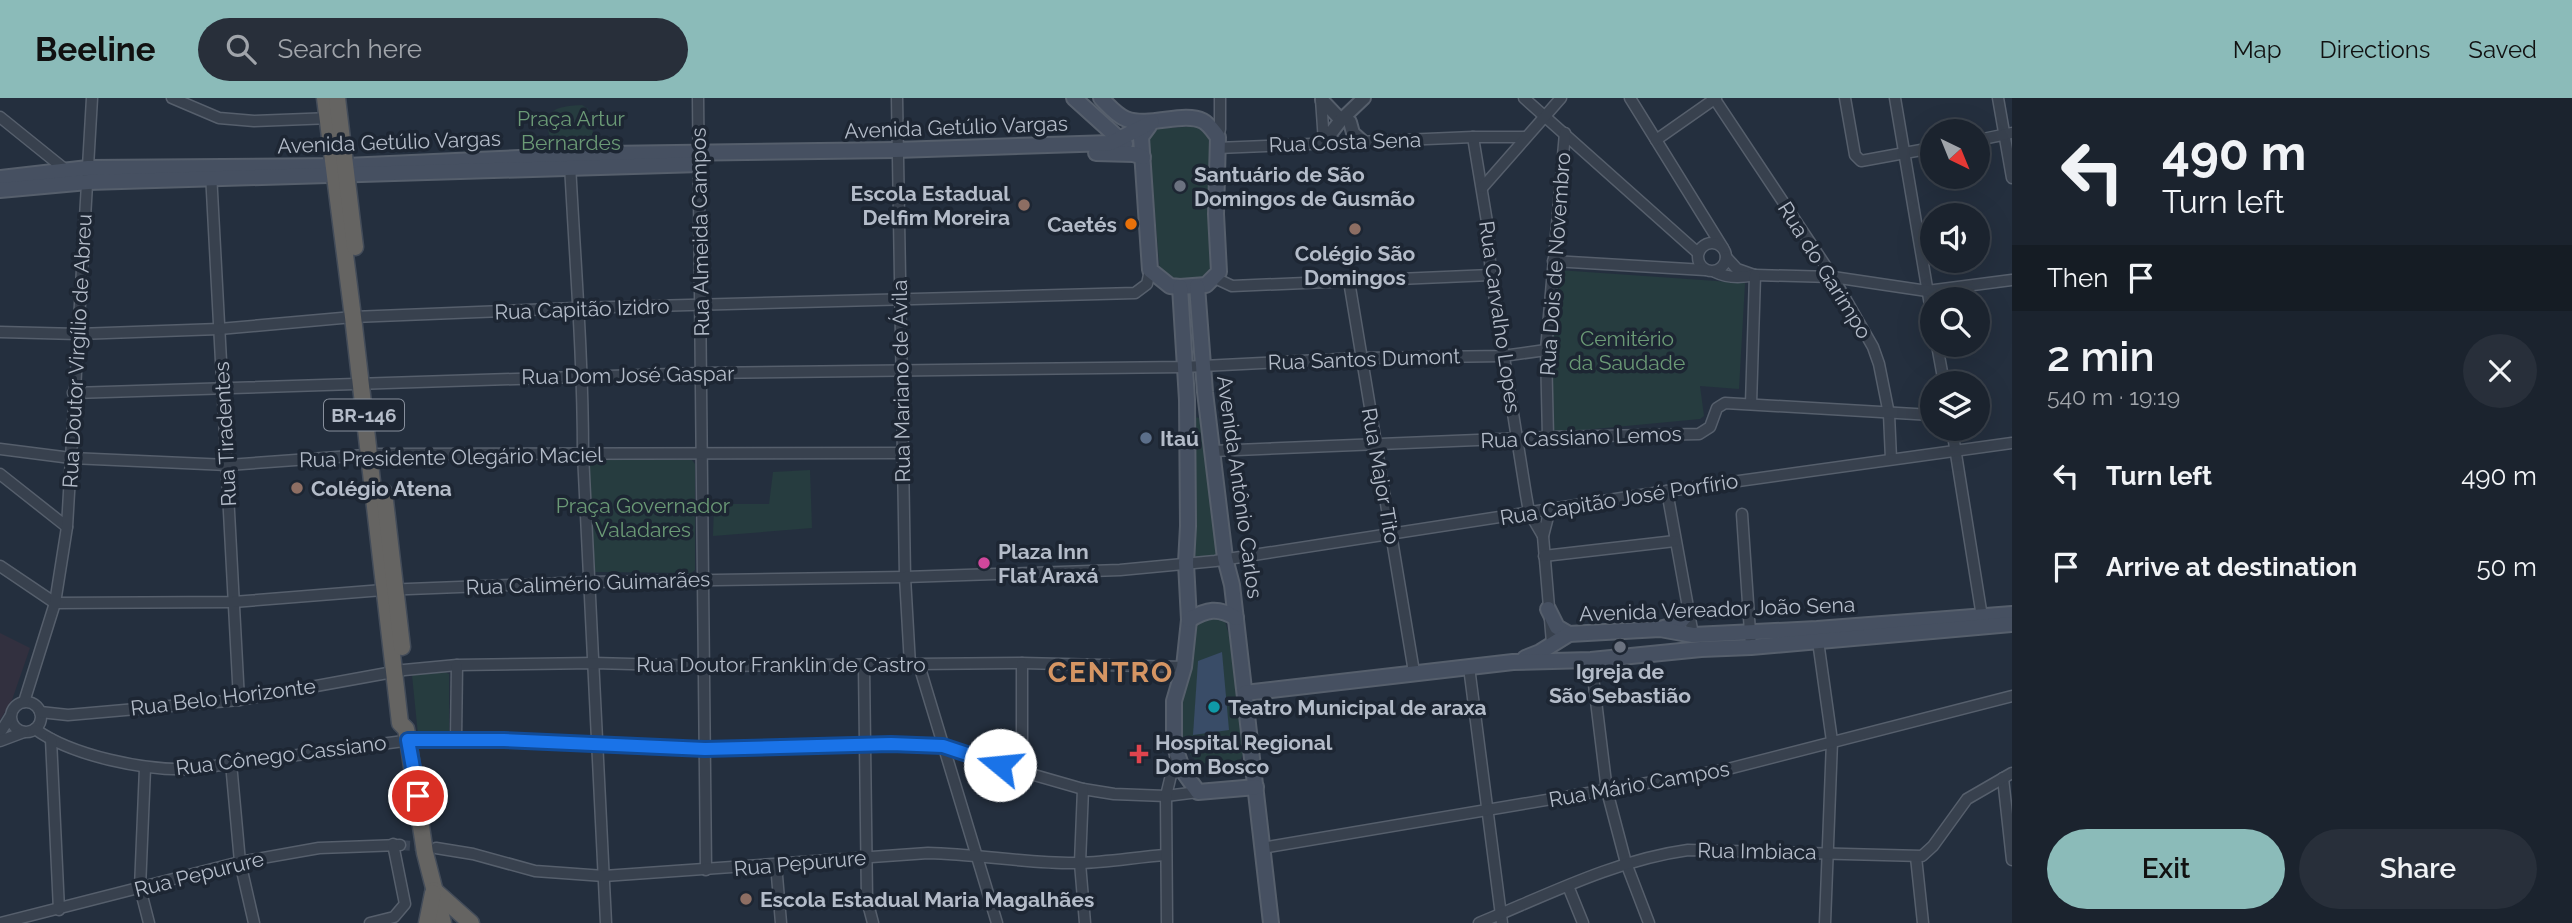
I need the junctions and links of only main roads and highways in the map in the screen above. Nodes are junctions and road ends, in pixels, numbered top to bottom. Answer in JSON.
{"nodes":[{"id":1,"x":325,"y":98,"type":"edge"},
{"id":2,"x":337,"y":98,"type":"edge"},
{"id":3,"x":1074,"y":98,"type":"edge"},
{"id":4,"x":1101,"y":98,"type":"edge"},
{"id":5,"x":333,"y":118,"type":"junction"},
{"id":6,"x":1152,"y":122,"type":"junction"},
{"id":7,"x":1121,"y":139,"type":"junction"},
{"id":8,"x":896,"y":155,"type":"junction"},
{"id":9,"x":1138,"y":155,"type":"junction"},
{"id":10,"x":341,"y":171,"type":"junction"},
{"id":11,"x":88,"y":175,"type":"junction"},
{"id":12,"x":0,"y":178,"type":"edge"},
{"id":13,"x":47,"y":180,"type":"junction"},
{"id":14,"x":0,"y":190,"type":"edge"},
{"id":15,"x":1197,"y":286,"type":"junction"},
{"id":16,"x":1180,"y":287,"type":"junction"},
{"id":17,"x":1548,"y":608,"type":"road end"},
{"id":18,"x":1688,"y":613,"type":"road end"},
{"id":19,"x":2012,"y":614,"type":"edge"},
{"id":20,"x":1236,"y":618,"type":"junction"},
{"id":21,"x":1189,"y":620,"type":"junction"},
{"id":22,"x":1983,"y":622,"type":"junction"},
{"id":23,"x":2012,"y":624,"type":"edge"},
{"id":24,"x":1660,"y":629,"type":"junction"},
{"id":25,"x":1569,"y":634,"type":"junction"},
{"id":26,"x":1675,"y":634,"type":"junction"},
{"id":27,"x":1751,"y":639,"type":"junction"},
{"id":28,"x":1552,"y":643,"type":"junction"},
{"id":29,"x":1666,"y":654,"type":"junction"},
{"id":30,"x":1560,"y":661,"type":"junction"},
{"id":31,"x":1513,"y":662,"type":"junction"},
{"id":32,"x":1245,"y":693,"type":"junction"},
{"id":33,"x":1256,"y":787,"type":"junction"},
{"id":34,"x":434,"y":890,"type":"junction"},
{"id":35,"x":427,"y":923,"type":"edge"},
{"id":36,"x":443,"y":923,"type":"edge"},
{"id":37,"x":471,"y":923,"type":"edge"},
{"id":38,"x":1271,"y":923,"type":"edge"}],
"edges":[{"from":1,"to":5,"type":"highway","number":"BR-146"},
{"from":2,"to":5,"type":"highway","number":"BR-146"},
{"from":3,"to":7,"type":"main road"},
{"from":4,"to":6,"type":"main road"},
{"from":5,"to":10,"type":"highway","number":"BR-146"},
{"from":6,"to":7,"type":"main road","name":"Avenida Getúlio Vargas"},
{"from":6,"to":9,"type":"main road"},
{"from":6,"to":15,"type":"main road"},
{"from":7,"to":8,"type":"main road","name":"Avenida Getúlio Vargas"},
{"from":7,"to":9,"type":"main road"},
{"from":8,"to":9,"type":"main road","name":"Avenida Getúlio Vargas"},
{"from":8,"to":10,"type":"main road","name":"Avenida Getúlio Vargas"},
{"from":9,"to":16,"type":"main road"},
{"from":10,"to":11,"type":"main road","name":"Avenida Getúlio Vargas"},
{"from":10,"to":34,"type":"highway","number":"BR-146"},
{"from":11,"to":13,"type":"main road","name":"Avenida Getúlio Vargas"},
{"from":11,"to":13,"type":"main road","name":"Avenida Getúlio Vargas"},
{"from":12,"to":13,"type":"main road","name":"Avenida Getúlio Vargas"},
{"from":13,"to":14,"type":"main road","name":"Avenida Getúlio Vargas"},
{"from":15,"to":16,"type":"main road"},
{"from":15,"to":20,"type":"main road","name":"Avenida Antônio Carlos"},
{"from":16,"to":21,"type":"main road","name":"Avenida Antônio Carlos"},
{"from":17,"to":25,"type":"main road"},
{"from":18,"to":24,"type":"main road"},
{"from":19,"to":22,"type":"main road","name":"Avenida Vereador João Sena"},
{"from":20,"to":21,"type":"main road"},
{"from":20,"to":32,"type":"main road","name":"Avenida Antônio Carlos"},
{"from":21,"to":33,"type":"main road","name":"Avenida Antônio Carlos"},
{"from":22,"to":23,"type":"main road","name":"Avenida Vereador João Sena"},
{"from":22,"to":27,"type":"main road","name":"Avenida Vereador João Sena"},
{"from":22,"to":27,"type":"main road","name":"Avenida Vereador João Sena"},
{"from":24,"to":25,"type":"main road","name":"Avenida Vereador João Sena"},
{"from":24,"to":26,"type":"main road","name":"Avenida Vereador João Sena"},
{"from":25,"to":28,"type":"main road","name":"Avenida Vereador João Sena"},
{"from":26,"to":27,"type":"main road","name":"Avenida Vereador João Sena"},
{"from":26,"to":29,"type":"main road"},
{"from":27,"to":29,"type":"main road","name":"Avenida Vereador João Sena"},
{"from":28,"to":30,"type":"main road"},
{"from":28,"to":31,"type":"main road","name":"Avenida Vereador João Sena"},
{"from":29,"to":30,"type":"main road","name":"Avenida Vereador João Sena"},
{"from":30,"to":31,"type":"main road","name":"Avenida Vereador João Sena"},
{"from":31,"to":32,"type":"main road","name":"Avenida Vereador João Sena"},
{"from":32,"to":33,"type":"main road","name":"Avenida Antônio Carlos"},
{"from":33,"to":38,"type":"main road","name":"Avenida Antônio Carlos"},
{"from":34,"to":35,"type":"highway"},
{"from":34,"to":36,"type":"highway","number":"BR-146"},
{"from":34,"to":37,"type":"highway"}]}
